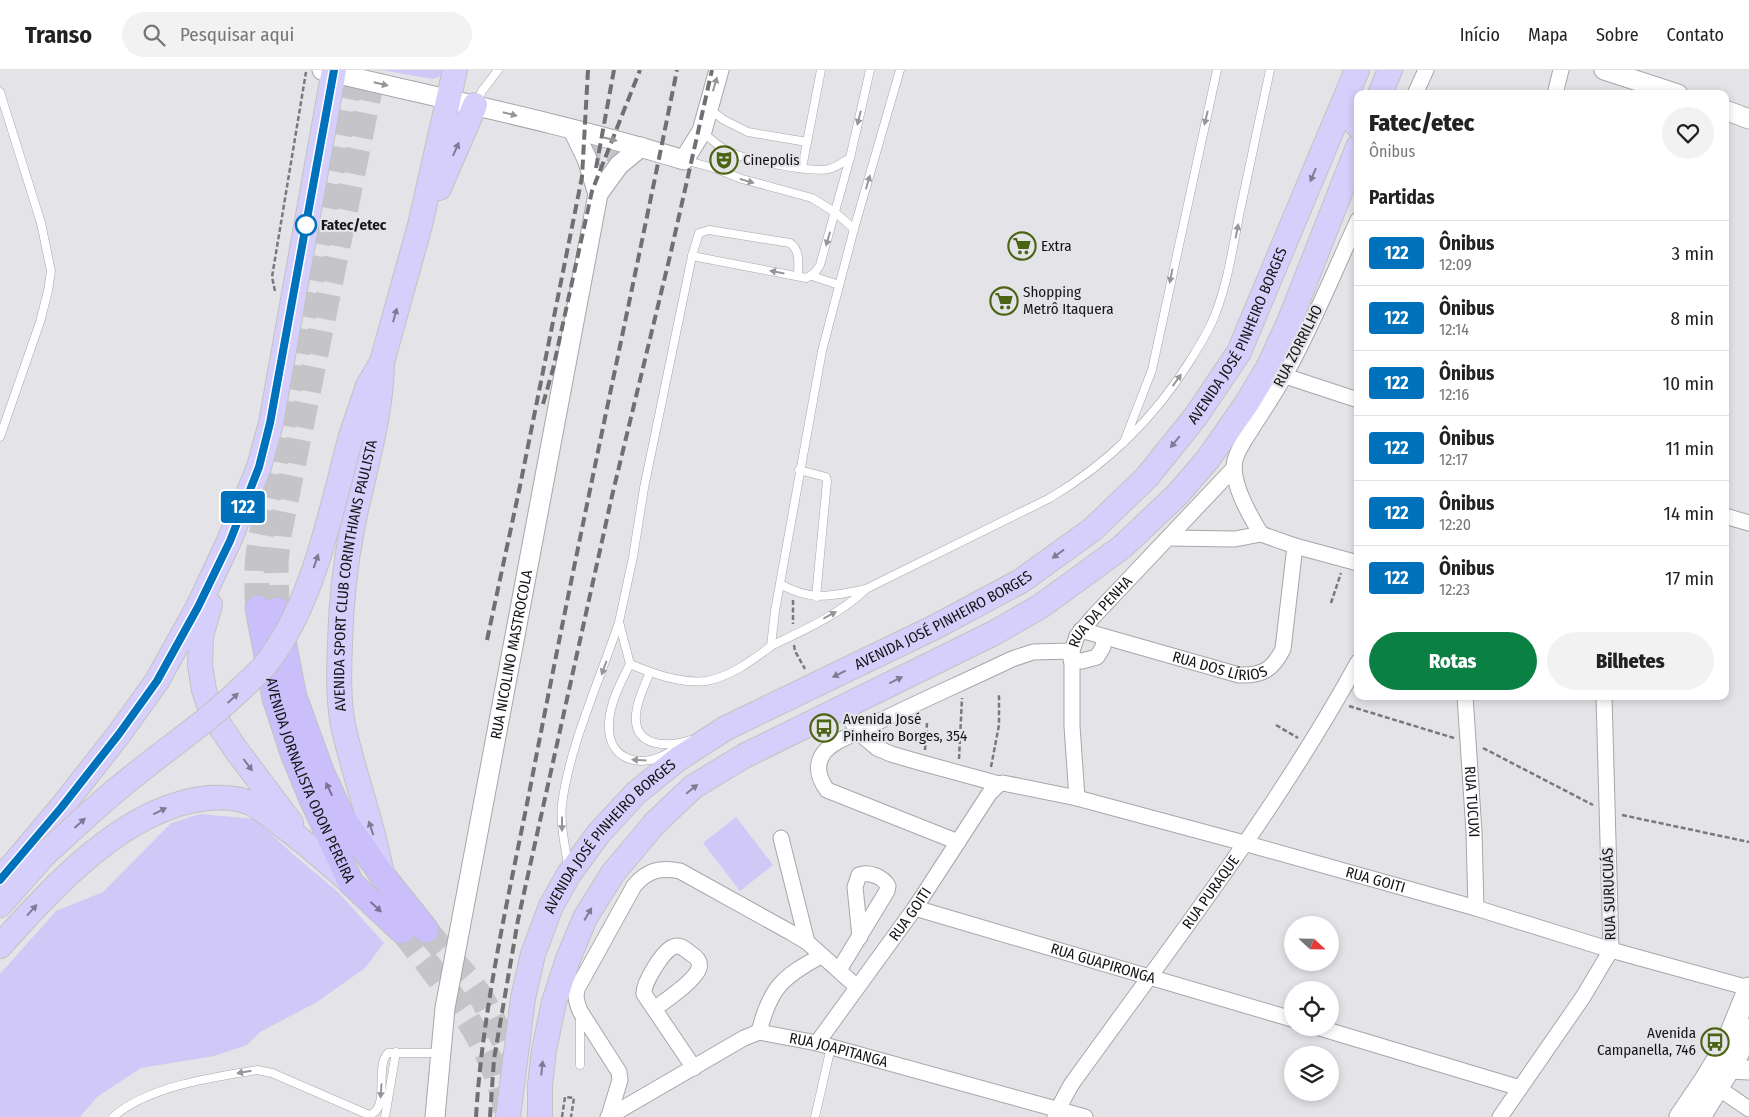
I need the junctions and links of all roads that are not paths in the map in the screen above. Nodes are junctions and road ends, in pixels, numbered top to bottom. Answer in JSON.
{"nodes":[{"id":1,"x":455,"y":70,"type":"edge"},
{"id":2,"x":498,"y":70,"type":"edge"},
{"id":3,"x":719,"y":70,"type":"edge"},
{"id":4,"x":822,"y":70,"type":"edge"},
{"id":5,"x":870,"y":70,"type":"edge"},
{"id":6,"x":900,"y":70,"type":"edge"},
{"id":7,"x":1217,"y":70,"type":"edge"},
{"id":8,"x":1270,"y":70,"type":"edge"},
{"id":9,"x":1357,"y":70,"type":"edge"},
{"id":10,"x":1390,"y":70,"type":"edge"},
{"id":11,"x":1426,"y":70,"type":"edge"},
{"id":12,"x":1561,"y":70,"type":"edge"},
{"id":13,"x":1604,"y":70,"type":"edge"},
{"id":14,"x":330,"y":71,"type":"edge"},
{"id":15,"x":1382,"y":90,"type":"edge"},
{"id":16,"x":1417,"y":90,"type":"edge"},
{"id":17,"x":1556,"y":90,"type":"edge"},
{"id":18,"x":1666,"y":90,"type":"edge"},
{"id":19,"x":0,"y":92,"type":"edge"},
{"id":20,"x":1346,"y":98,"type":"junction"},
{"id":21,"x":448,"y":99,"type":"junction"},
{"id":22,"x":475,"y":106,"type":"junction"},
{"id":23,"x":708,"y":108,"type":"junction"},
{"id":24,"x":1729,"y":112,"type":"edge"},
{"id":25,"x":1749,"y":119,"type":"edge"},
{"id":26,"x":1354,"y":121,"type":"edge"},
{"id":27,"x":573,"y":130,"type":"junction"},
{"id":28,"x":702,"y":131,"type":"junction"},
{"id":29,"x":807,"y":142,"type":"junction"},
{"id":30,"x":642,"y":146,"type":"junction"},
{"id":31,"x":1324,"y":150,"type":"junction"},
{"id":32,"x":1354,"y":156,"type":"edge"},
{"id":33,"x":850,"y":158,"type":"junction"},
{"id":34,"x":684,"y":160,"type":"junction"},
{"id":35,"x":802,"y":168,"type":"junction"},
{"id":36,"x":1344,"y":180,"type":"junction"},
{"id":37,"x":598,"y":194,"type":"junction"},
{"id":38,"x":836,"y":213,"type":"junction"},
{"id":39,"x":420,"y":225,"type":"junction"},
{"id":40,"x":854,"y":229,"type":"junction"},
{"id":41,"x":1354,"y":229,"type":"edge"},
{"id":42,"x":692,"y":256,"type":"junction"},
{"id":43,"x":798,"y":276,"type":"junction"},
{"id":44,"x":812,"y":276,"type":"junction"},
{"id":45,"x":839,"y":285,"type":"junction"},
{"id":46,"x":382,"y":362,"type":"junction"},
{"id":47,"x":1285,"y":376,"type":"junction"},
{"id":48,"x":1354,"y":399,"type":"edge"},
{"id":49,"x":0,"y":437,"type":"edge"},
{"id":50,"x":1123,"y":443,"type":"junction"},
{"id":51,"x":1234,"y":468,"type":"junction"},
{"id":52,"x":799,"y":470,"type":"junction"},
{"id":53,"x":1729,"y":517,"type":"edge"},
{"id":54,"x":1749,"y":523,"type":"edge"},
{"id":55,"x":1261,"y":534,"type":"junction"},
{"id":56,"x":1168,"y":538,"type":"junction"},
{"id":57,"x":230,"y":541,"type":"junction"},
{"id":58,"x":1295,"y":546,"type":"junction"},
{"id":59,"x":1351,"y":561,"type":"edge"},
{"id":60,"x":780,"y":584,"type":"junction"},
{"id":61,"x":866,"y":589,"type":"junction"},
{"id":62,"x":816,"y":597,"type":"junction"},
{"id":63,"x":619,"y":622,"type":"junction"},
{"id":64,"x":1081,"y":630,"type":"junction"},
{"id":65,"x":1104,"y":637,"type":"junction"},
{"id":66,"x":772,"y":646,"type":"junction"},
{"id":67,"x":1071,"y":655,"type":"junction"},
{"id":68,"x":630,"y":664,"type":"junction"},
{"id":69,"x":1354,"y":669,"type":"edge"},
{"id":70,"x":650,"y":672,"type":"junction"},
{"id":71,"x":1465,"y":700,"type":"edge"},
{"id":72,"x":1604,"y":700,"type":"edge"},
{"id":73,"x":843,"y":706,"type":"junction"},
{"id":74,"x":726,"y":728,"type":"junction"},
{"id":75,"x":858,"y":732,"type":"junction"},
{"id":76,"x":683,"y":743,"type":"junction"},
{"id":77,"x":994,"y":782,"type":"junction"},
{"id":78,"x":1077,"y":798,"type":"junction"},
{"id":79,"x":781,"y":838,"type":"dead end"},
{"id":80,"x":958,"y":842,"type":"junction"},
{"id":81,"x":306,"y":843,"type":"junction"},
{"id":82,"x":1244,"y":843,"type":"junction"},
{"id":83,"x":569,"y":874,"type":"junction"},
{"id":84,"x":382,"y":875,"type":"junction"},
{"id":85,"x":0,"y":880,"type":"edge"},
{"id":86,"x":351,"y":883,"type":"junction"},
{"id":87,"x":0,"y":905,"type":"edge"},
{"id":88,"x":915,"y":908,"type":"junction"},
{"id":89,"x":1476,"y":908,"type":"junction"},
{"id":90,"x":860,"y":937,"type":"dead end"},
{"id":91,"x":807,"y":942,"type":"junction"},
{"id":92,"x":0,"y":946,"type":"edge"},
{"id":93,"x":1611,"y":950,"type":"junction"},
{"id":94,"x":821,"y":956,"type":"junction"},
{"id":95,"x":839,"y":970,"type":"junction"},
{"id":96,"x":1150,"y":976,"type":"junction"},
{"id":97,"x":857,"y":987,"type":"junction"},
{"id":98,"x":1749,"y":988,"type":"edge"},
{"id":99,"x":654,"y":1009,"type":"dead end"},
{"id":100,"x":580,"y":1011,"type":"junction"},
{"id":101,"x":1284,"y":1017,"type":"edge"},
{"id":102,"x":1749,"y":1029,"type":"edge"},
{"id":103,"x":759,"y":1032,"type":"junction"},
{"id":104,"x":1339,"y":1034,"type":"edge"},
{"id":105,"x":824,"y":1045,"type":"junction"},
{"id":106,"x":396,"y":1052,"type":"junction"},
{"id":107,"x":441,"y":1053,"type":"junction"},
{"id":108,"x":580,"y":1065,"type":"dead end"},
{"id":109,"x":694,"y":1068,"type":"junction"},
{"id":110,"x":1724,"y":1074,"type":"edge"},
{"id":111,"x":1520,"y":1088,"type":"junction"},
{"id":112,"x":1749,"y":1110,"type":"edge"},
{"id":113,"x":1056,"y":1113,"type":"edge"},
{"id":114,"x":113,"y":1117,"type":"edge"},
{"id":115,"x":385,"y":1117,"type":"edge"},
{"id":116,"x":434,"y":1117,"type":"edge"},
{"id":117,"x":508,"y":1117,"type":"edge"},
{"id":118,"x":540,"y":1117,"type":"edge"},
{"id":119,"x":608,"y":1117,"type":"edge"},
{"id":120,"x":815,"y":1117,"type":"edge"},
{"id":121,"x":1085,"y":1117,"type":"edge"},
{"id":122,"x":1500,"y":1117,"type":"edge"},
{"id":123,"x":1680,"y":1117,"type":"edge"},
{"id":124,"x":1700,"y":1117,"type":"edge"}],
"edges":[{"from":1,"to":21,"type":"main road","name":"AVENIDA SPORT CLUB CORINTHIANS PAULISTA"},
{"from":2,"to":22,"type":"lane"},
{"from":23,"to":3,"type":"street","one_way":true},
{"from":4,"to":29,"type":"lane"},
{"from":5,"to":33,"type":"lane","one_way":true},
{"from":40,"to":6,"type":"lane","one_way":true},
{"from":7,"to":50,"type":"lane","one_way":true},
{"from":50,"to":8,"type":"lane","one_way":true},
{"from":9,"to":20,"type":"main road","name":"AVENIDA JOSÉ PINHEIRO BORGES"},
{"from":10,"to":15,"type":"main road"},
{"from":11,"to":16,"type":"street"},
{"from":12,"to":17,"type":"street"},
{"from":13,"to":18,"type":"street"},
{"from":14,"to":21,"type":"street","one_way":true},
{"from":14,"to":57,"type":"main road"},
{"from":19,"to":49,"type":"lane"},
{"from":20,"to":26,"type":"main road"},
{"from":20,"to":31,"type":"main road","name":"AVENIDA JOSÉ PINHEIRO BORGES"},
{"from":21,"to":22,"type":"street"},
{"from":21,"to":39,"type":"main road","name":"AVENIDA SPORT CLUB CORINTHIANS PAULISTA"},
{"from":22,"to":27,"type":"street","one_way":true},
{"from":39,"to":22,"type":"main road","one_way":true},
{"from":23,"to":28,"type":"street"},
{"from":23,"to":29,"type":"lane"},
{"from":24,"to":25,"type":"street"},
{"from":27,"to":30,"type":"street","one_way":true},
{"from":27,"to":37,"type":"street","name":"RUA NICOLINO MASTROCOLA"},
{"from":28,"to":34,"type":"street"},
{"from":28,"to":35,"type":"lane"},
{"from":29,"to":35,"type":"lane"},
{"from":30,"to":34,"type":"street"},
{"from":30,"to":37,"type":"street","name":"RUA NICOLINO MASTROCOLA"},
{"from":31,"to":36,"type":"main road"},
{"from":31,"to":74,"type":"main road","name":"AVENIDA JOSÉ PINHEIRO BORGES","one_way":true},
{"from":32,"to":36,"type":"main road","name":"AVENIDA JOSÉ PINHEIRO BORGES"},
{"from":33,"to":35,"type":"lane"},
{"from":33,"to":38,"type":"lane"},
{"from":34,"to":38,"type":"lane","one_way":true},
{"from":73,"to":36,"type":"main road","name":"AVENIDA JOSÉ PINHEIRO BORGES","one_way":true},
{"from":37,"to":107,"type":"street","name":"RUA NICOLINO MASTROCOLA"},
{"from":38,"to":40,"type":"lane"},
{"from":38,"to":44,"type":"lane","one_way":true},
{"from":46,"to":39,"type":"main road","name":"AVENIDA SPORT CLUB CORINTHIANS PAULISTA","one_way":true},
{"from":40,"to":45,"type":"lane"},
{"from":41,"to":47,"type":"street","name":"RUA ZORRILHO"},
{"from":43,"to":42,"type":"lane","one_way":true},
{"from":42,"to":43,"type":"lane"},
{"from":42,"to":63,"type":"lane"},
{"from":43,"to":44,"type":"lane"},
{"from":44,"to":45,"type":"lane"},
{"from":45,"to":52,"type":"lane"},
{"from":84,"to":46,"type":"main road","name":"AVENIDA SPORT CLUB CORINTHIANS PAULISTA","one_way":true},
{"from":87,"to":46,"type":"main road","name":"AVENIDA SPORT CLUB CORINTHIANS PAULISTA","one_way":true,"bridge":true},
{"from":47,"to":48,"type":"street"},
{"from":47,"to":51,"type":"street","name":"RUA ZORRILHO"},
{"from":50,"to":61,"type":"lane"},
{"from":51,"to":55,"type":"street"},
{"from":51,"to":56,"type":"street","name":"RUA DA PENHA"},
{"from":52,"to":60,"type":"lane"},
{"from":52,"to":62,"type":"lane"},
{"from":53,"to":54,"type":"street"},
{"from":55,"to":56,"type":"street"},
{"from":55,"to":58,"type":"street"},
{"from":56,"to":64,"type":"street","name":"RUA DA PENHA"},
{"from":57,"to":81,"type":"main road","one_way":true},
{"from":57,"to":85,"type":"main road"},
{"from":58,"to":59,"type":"street"},
{"from":58,"to":65,"type":"street","name":"RUA DOS LÍRIOS"},
{"from":60,"to":62,"type":"lane"},
{"from":60,"to":66,"type":"lane"},
{"from":61,"to":62,"type":"lane"},
{"from":66,"to":61,"type":"lane","one_way":true},
{"from":63,"to":68,"type":"lane"},
{"from":63,"to":83,"type":"lane","one_way":true},
{"from":64,"to":65,"type":"street","name":"RUA DOS LÍRIOS"},
{"from":64,"to":67,"type":"street","name":"RUA DA PENHA"},
{"from":65,"to":67,"type":"street"},
{"from":66,"to":70,"type":"lane"},
{"from":67,"to":75,"type":"street"},
{"from":67,"to":78,"type":"street","name":"RUA DA PENHA"},
{"from":68,"to":70,"type":"lane"},
{"from":76,"to":68,"type":"lane","one_way":true},
{"from":69,"to":82,"type":"street","name":"RUA PURAQUE"},
{"from":70,"to":76,"type":"lane"},
{"from":71,"to":89,"type":"street","name":"RUA TUCUXI"},
{"from":72,"to":93,"type":"street","name":"RUA SURUCUÁS"},
{"from":73,"to":75,"type":"street"},
{"from":118,"to":73,"type":"main road","name":"AVENIDA JOSÉ PINHEIRO BORGES","one_way":true},
{"from":74,"to":76,"type":"lane"},
{"from":74,"to":83,"type":"main road","name":"AVENIDA JOSÉ PINHEIRO BORGES"},
{"from":75,"to":77,"type":"street"},
{"from":75,"to":80,"type":"street"},
{"from":77,"to":78,"type":"street","name":"RUA GOITI"},
{"from":77,"to":80,"type":"street","name":"RUA GOITI"},
{"from":78,"to":82,"type":"street","name":"RUA GOITI"},
{"from":79,"to":91,"type":"street"},
{"from":80,"to":88,"type":"street","name":"RUA GOITI"},
{"from":81,"to":86,"type":"main road"},
{"from":92,"to":81,"type":"main road","one_way":true},
{"from":82,"to":89,"type":"street","name":"RUA GOITI"},
{"from":82,"to":96,"type":"street","name":"RUA PURAQUE"},
{"from":83,"to":117,"type":"main road","name":"AVENIDA JOSÉ PINHEIRO BORGES"},
{"from":86,"to":84,"type":"highway","name":"AVENIDA JORNALISTA ODON PEREIRA","one_way":true},
{"from":84,"to":86,"type":"highway","name":"AVENIDA JORNALISTA ODON PEREIRA","one_way":true},
{"from":88,"to":96,"type":"street","name":"RUA GUAPIRONGA"},
{"from":88,"to":97,"type":"street","name":"RUA GOITI"},
{"from":89,"to":93,"type":"street","name":"RUA GOITI"},
{"from":90,"to":95,"type":"street"},
{"from":91,"to":94,"type":"street"},
{"from":91,"to":100,"type":"street"},
{"from":93,"to":98,"type":"street","name":"RUA GOITI"},
{"from":93,"to":111,"type":"street","name":"RUA SURUCUÁS"},
{"from":94,"to":95,"type":"street"},
{"from":94,"to":103,"type":"street"},
{"from":95,"to":97,"type":"street"},
{"from":96,"to":101,"type":"street","name":"RUA GUAPIRONGA"},
{"from":96,"to":113,"type":"street","name":"RUA PURAQUE"},
{"from":97,"to":105,"type":"street","name":"RUA GOITI"},
{"from":98,"to":110,"type":"main road"},
{"from":99,"to":109,"type":"street"},
{"from":100,"to":108,"type":"lane"},
{"from":100,"to":119,"type":"street"},
{"from":102,"to":110,"type":"main road"},
{"from":103,"to":105,"type":"street","name":"RUA JOAPITANGA"},
{"from":103,"to":109,"type":"street"},
{"from":104,"to":111,"type":"street"},
{"from":105,"to":113,"type":"street","name":"RUA JOAPITANGA"},
{"from":105,"to":120,"type":"lane"},
{"from":106,"to":107,"type":"lane"},
{"from":106,"to":114,"type":"lane","one_way":true},
{"from":106,"to":115,"type":"lane"},
{"from":107,"to":116,"type":"street","name":"RUA NICOLINO MASTROCOLA"},
{"from":109,"to":119,"type":"street"},
{"from":110,"to":112,"type":"street"},
{"from":110,"to":123,"type":"main road"},
{"from":110,"to":124,"type":"main road"},
{"from":111,"to":122,"type":"street","name":"RUA SURUCUÁS"},
{"from":113,"to":121,"type":"street","name":"RUA JOAPITANGA"}]}
